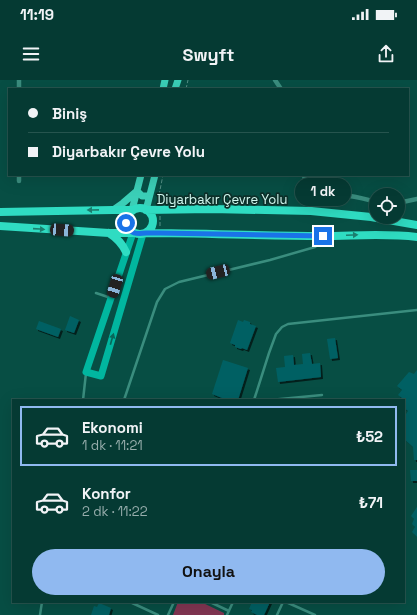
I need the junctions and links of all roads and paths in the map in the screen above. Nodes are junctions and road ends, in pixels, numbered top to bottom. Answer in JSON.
{"nodes":[{"id":1,"x":19,"y":176,"type":"edge"},
{"id":2,"x":141,"y":176,"type":"edge"},
{"id":3,"x":155,"y":176,"type":"edge"},
{"id":4,"x":163,"y":176,"type":"edge"},
{"id":5,"x":304,"y":176,"type":"edge"},
{"id":6,"x":19,"y":181,"type":"dead end"},
{"id":7,"x":137,"y":191,"type":"junction"},
{"id":8,"x":308,"y":192,"type":"junction"},
{"id":9,"x":159,"y":195,"type":"dead end"},
{"id":10,"x":150,"y":196,"type":"junction"},
{"id":11,"x":417,"y":198,"type":"edge"},
{"id":12,"x":369,"y":201,"type":"edge"},
{"id":13,"x":405,"y":201,"type":"edge"},
{"id":14,"x":113,"y":210,"type":"junction"},
{"id":15,"x":132,"y":210,"type":"junction"},
{"id":16,"x":146,"y":210,"type":"junction"},
{"id":17,"x":311,"y":211,"type":"junction"},
{"id":18,"x":0,"y":212,"type":"edge"},
{"id":19,"x":160,"y":214,"type":"dead end"},
{"id":20,"x":369,"y":215,"type":"edge"},
{"id":21,"x":405,"y":222,"type":"edge"},
{"id":22,"x":417,"y":225,"type":"edge"},
{"id":23,"x":0,"y":226,"type":"edge"},
{"id":24,"x":160,"y":230,"type":"dead end"},
{"id":25,"x":132,"y":232,"type":"junction"},
{"id":26,"x":109,"y":233,"type":"junction"},
{"id":27,"x":144,"y":234,"type":"junction"},
{"id":28,"x":323,"y":236,"type":"junction"},
{"id":29,"x":417,"y":237,"type":"edge"},
{"id":30,"x":126,"y":252,"type":"junction"},
{"id":31,"x":96,"y":293,"type":"dead end"},
{"id":32,"x":112,"y":298,"type":"junction"},
{"id":33,"x":417,"y":310,"type":"edge"},
{"id":34,"x":86,"y":372,"type":"junction"},
{"id":35,"x":322,"y":395,"type":"dead end"},
{"id":36,"x":83,"y":399,"type":"edge"},
{"id":37,"x":124,"y":399,"type":"edge"},
{"id":38,"x":254,"y":399,"type":"edge"},
{"id":39,"x":280,"y":399,"type":"edge"},
{"id":40,"x":42,"y":603,"type":"edge"},
{"id":41,"x":132,"y":603,"type":"edge"},
{"id":42,"x":174,"y":603,"type":"edge"},
{"id":43,"x":212,"y":603,"type":"edge"},
{"id":44,"x":233,"y":603,"type":"edge"},
{"id":45,"x":283,"y":603,"type":"edge"},
{"id":46,"x":288,"y":603,"type":"edge"},
{"id":47,"x":229,"y":611,"type":"junction"},
{"id":48,"x":40,"y":615,"type":"edge"},
{"id":49,"x":158,"y":615,"type":"edge"},
{"id":50,"x":168,"y":615,"type":"edge"},
{"id":51,"x":228,"y":615,"type":"edge"},
{"id":52,"x":277,"y":615,"type":"edge"},
{"id":53,"x":315,"y":615,"type":"edge"}],
"edges":[{"from":1,"to":6,"type":"street"},
{"from":2,"to":7,"type":"main road"},
{"from":3,"to":10,"type":"main road"},
{"from":4,"to":9,"type":"path"},
{"from":5,"to":8,"type":"street"},
{"from":7,"to":10,"type":"main road"},
{"from":7,"to":14,"type":"main road"},
{"from":7,"to":15,"type":"main road"},
{"from":8,"to":12,"type":"street"},
{"from":8,"to":17,"type":"street"},
{"from":10,"to":16,"type":"main road"},
{"from":11,"to":13,"type":"street"},
{"from":14,"to":15,"type":"highway"},
{"from":14,"to":18,"type":"highway","one_way":true},
{"from":15,"to":16,"type":"highway"},
{"from":15,"to":25,"type":"highway"},
{"from":16,"to":17,"type":"highway","name":"Diyarbakır Çevre Yolu"},
{"from":16,"to":27,"type":"highway"},
{"from":17,"to":20,"type":"highway","name":"Diyarbakır Çevre Yolu"},
{"from":19,"to":24,"type":"path"},
{"from":21,"to":22,"type":"highway","name":"Diyarbakır Çevre Yolu"},
{"from":23,"to":26,"type":"highway","one_way":true},
{"from":25,"to":26,"type":"highway"},
{"from":25,"to":27,"type":"highway"},
{"from":25,"to":30,"type":"main road"},
{"from":26,"to":30,"type":"highway"},
{"from":27,"to":28,"type":"highway"},
{"from":34,"to":27,"type":"main road","one_way":true},
{"from":28,"to":29,"type":"highway","one_way":true},
{"from":28,"to":37,"type":"lane"},
{"from":30,"to":32,"type":"main road"},
{"from":31,"to":32,"type":"lane"},
{"from":32,"to":34,"type":"main road"},
{"from":33,"to":38,"type":"lane"},
{"from":34,"to":36,"type":"lane"},
{"from":35,"to":39,"type":"lane"},
{"from":40,"to":48,"type":"lane"},
{"from":41,"to":49,"type":"lane"},
{"from":42,"to":50,"type":"lane"},
{"from":43,"to":47,"type":"lane"},
{"from":44,"to":47,"type":"lane"},
{"from":45,"to":52,"type":"lane"},
{"from":46,"to":53,"type":"lane"},
{"from":47,"to":51,"type":"lane"}]}
